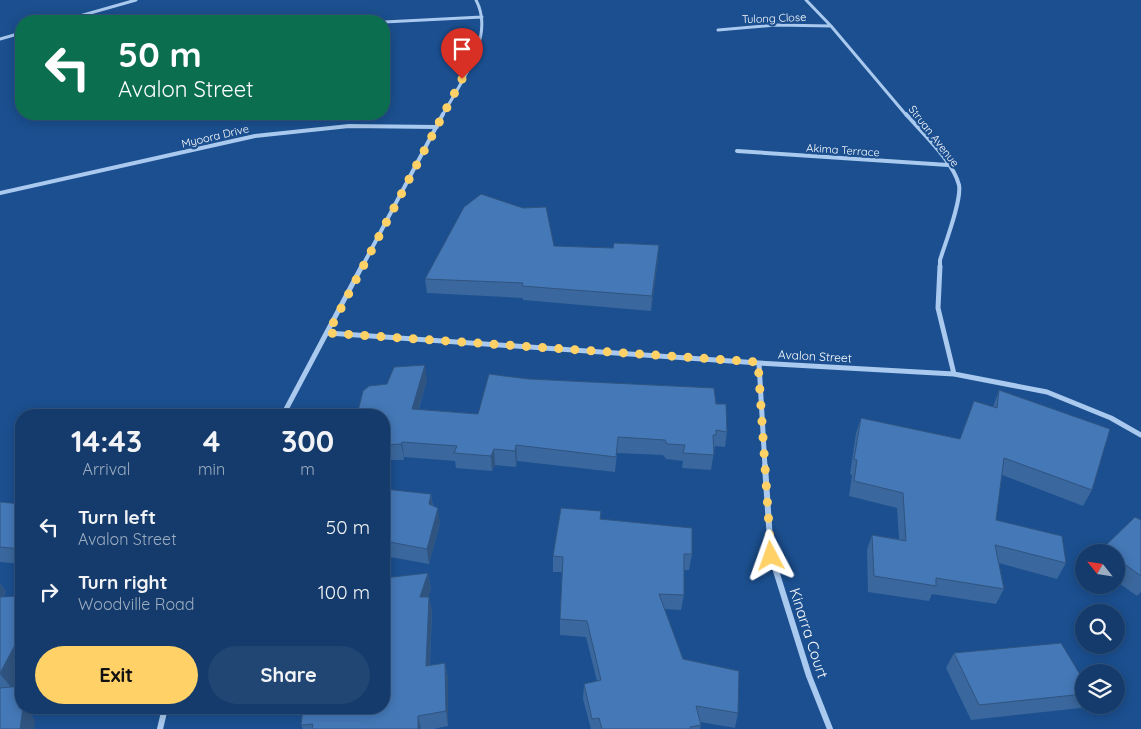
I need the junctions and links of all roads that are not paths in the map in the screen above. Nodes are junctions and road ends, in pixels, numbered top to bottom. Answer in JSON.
{"nodes":[{"id":1,"x":136,"y":0,"type":"edge"},
{"id":2,"x":476,"y":0,"type":"edge"},
{"id":3,"x":806,"y":0,"type":"edge"},
{"id":4,"x":83,"y":15,"type":"edge"},
{"id":5,"x":482,"y":17,"type":"junction"},
{"id":6,"x":390,"y":22,"type":"edge"},
{"id":7,"x":831,"y":26,"type":"junction"},
{"id":8,"x":718,"y":30,"type":"dead end"},
{"id":9,"x":15,"y":35,"type":"edge"},
{"id":10,"x":0,"y":39,"type":"edge"},
{"id":11,"x":437,"y":127,"type":"junction"},
{"id":12,"x":737,"y":151,"type":"dead end"},
{"id":13,"x":949,"y":165,"type":"junction"},
{"id":14,"x":0,"y":193,"type":"edge"},
{"id":15,"x":328,"y":333,"type":"junction"},
{"id":16,"x":758,"y":362,"type":"junction"},
{"id":17,"x":954,"y":374,"type":"junction"},
{"id":18,"x":286,"y":409,"type":"edge"},
{"id":19,"x":1141,"y":436,"type":"edge"},
{"id":20,"x":164,"y":714,"type":"edge"},
{"id":21,"x":160,"y":729,"type":"edge"},
{"id":22,"x":830,"y":729,"type":"edge"}],
"edges":[{"from":1,"to":4,"type":"street"},
{"from":2,"to":5,"type":"street"},
{"from":3,"to":7,"type":"street","name":"Struan Avenue"},
{"from":5,"to":6,"type":"street"},
{"from":5,"to":11,"type":"street"},
{"from":7,"to":8,"type":"street","name":"Tulong Close"},
{"from":7,"to":13,"type":"street","name":"Struan Avenue"},
{"from":9,"to":10,"type":"street"},
{"from":11,"to":14,"type":"street","name":"Myoora Drive"},
{"from":11,"to":15,"type":"street"},
{"from":12,"to":13,"type":"street","name":"Akima Terrace"},
{"from":13,"to":17,"type":"street","name":"Struan Avenue"},
{"from":15,"to":16,"type":"street","name":"Avalon Street"},
{"from":15,"to":18,"type":"street"},
{"from":16,"to":17,"type":"street","name":"Avalon Street"},
{"from":16,"to":22,"type":"street","name":"Kinarra Court"},
{"from":17,"to":19,"type":"street","name":"Avalon Street"},
{"from":20,"to":21,"type":"street"}]}
